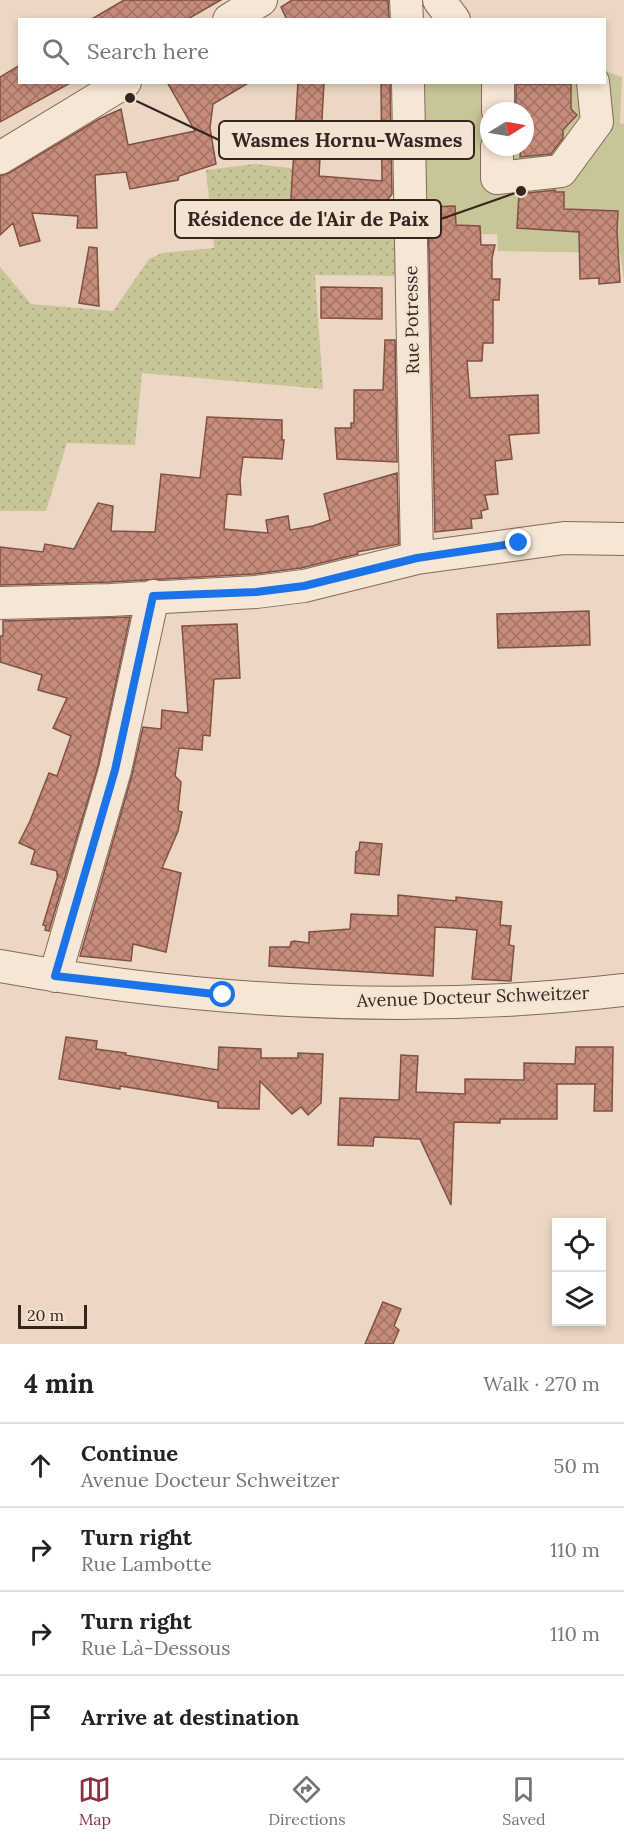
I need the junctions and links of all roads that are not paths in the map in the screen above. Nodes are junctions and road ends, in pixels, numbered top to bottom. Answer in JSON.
{"nodes":[{"id":1,"x":261,"y":0,"type":"edge"},
{"id":2,"x":439,"y":0,"type":"edge"},
{"id":3,"x":232,"y":18,"type":"edge"},
{"id":4,"x":452,"y":18,"type":"edge"},
{"id":5,"x":122,"y":84,"type":"edge"},
{"id":6,"x":408,"y":84,"type":"edge"},
{"id":7,"x":498,"y":84,"type":"edge"},
{"id":8,"x":592,"y":84,"type":"edge"},
{"id":9,"x":498,"y":102,"type":"edge"},
{"id":10,"x":497,"y":156,"type":"edge"},
{"id":11,"x":0,"y":158,"type":"edge"},
{"id":12,"x":624,"y":539,"type":"edge"},
{"id":13,"x":417,"y":558,"type":"junction"},
{"id":14,"x":153,"y":596,"type":"junction"},
{"id":15,"x":0,"y":603,"type":"edge"},
{"id":16,"x":0,"y":966,"type":"edge"},
{"id":17,"x":55,"y":976,"type":"junction"},
{"id":18,"x":618,"y":992,"type":"edge"}],
"edges":[{"from":1,"to":3,"type":"street"},
{"from":2,"to":4,"type":"street"},
{"from":5,"to":11,"type":"street"},
{"from":6,"to":13,"type":"street","name":"Rue Potresse"},
{"from":7,"to":9,"type":"street"},
{"from":8,"to":10,"type":"street"},
{"from":12,"to":13,"type":"street"},
{"from":13,"to":14,"type":"street"},
{"from":14,"to":15,"type":"street"},
{"from":14,"to":17,"type":"street"},
{"from":16,"to":17,"type":"street","name":"Avenue Docteur Schweitzer"},
{"from":17,"to":18,"type":"street","name":"Avenue Docteur Schweitzer"}]}
